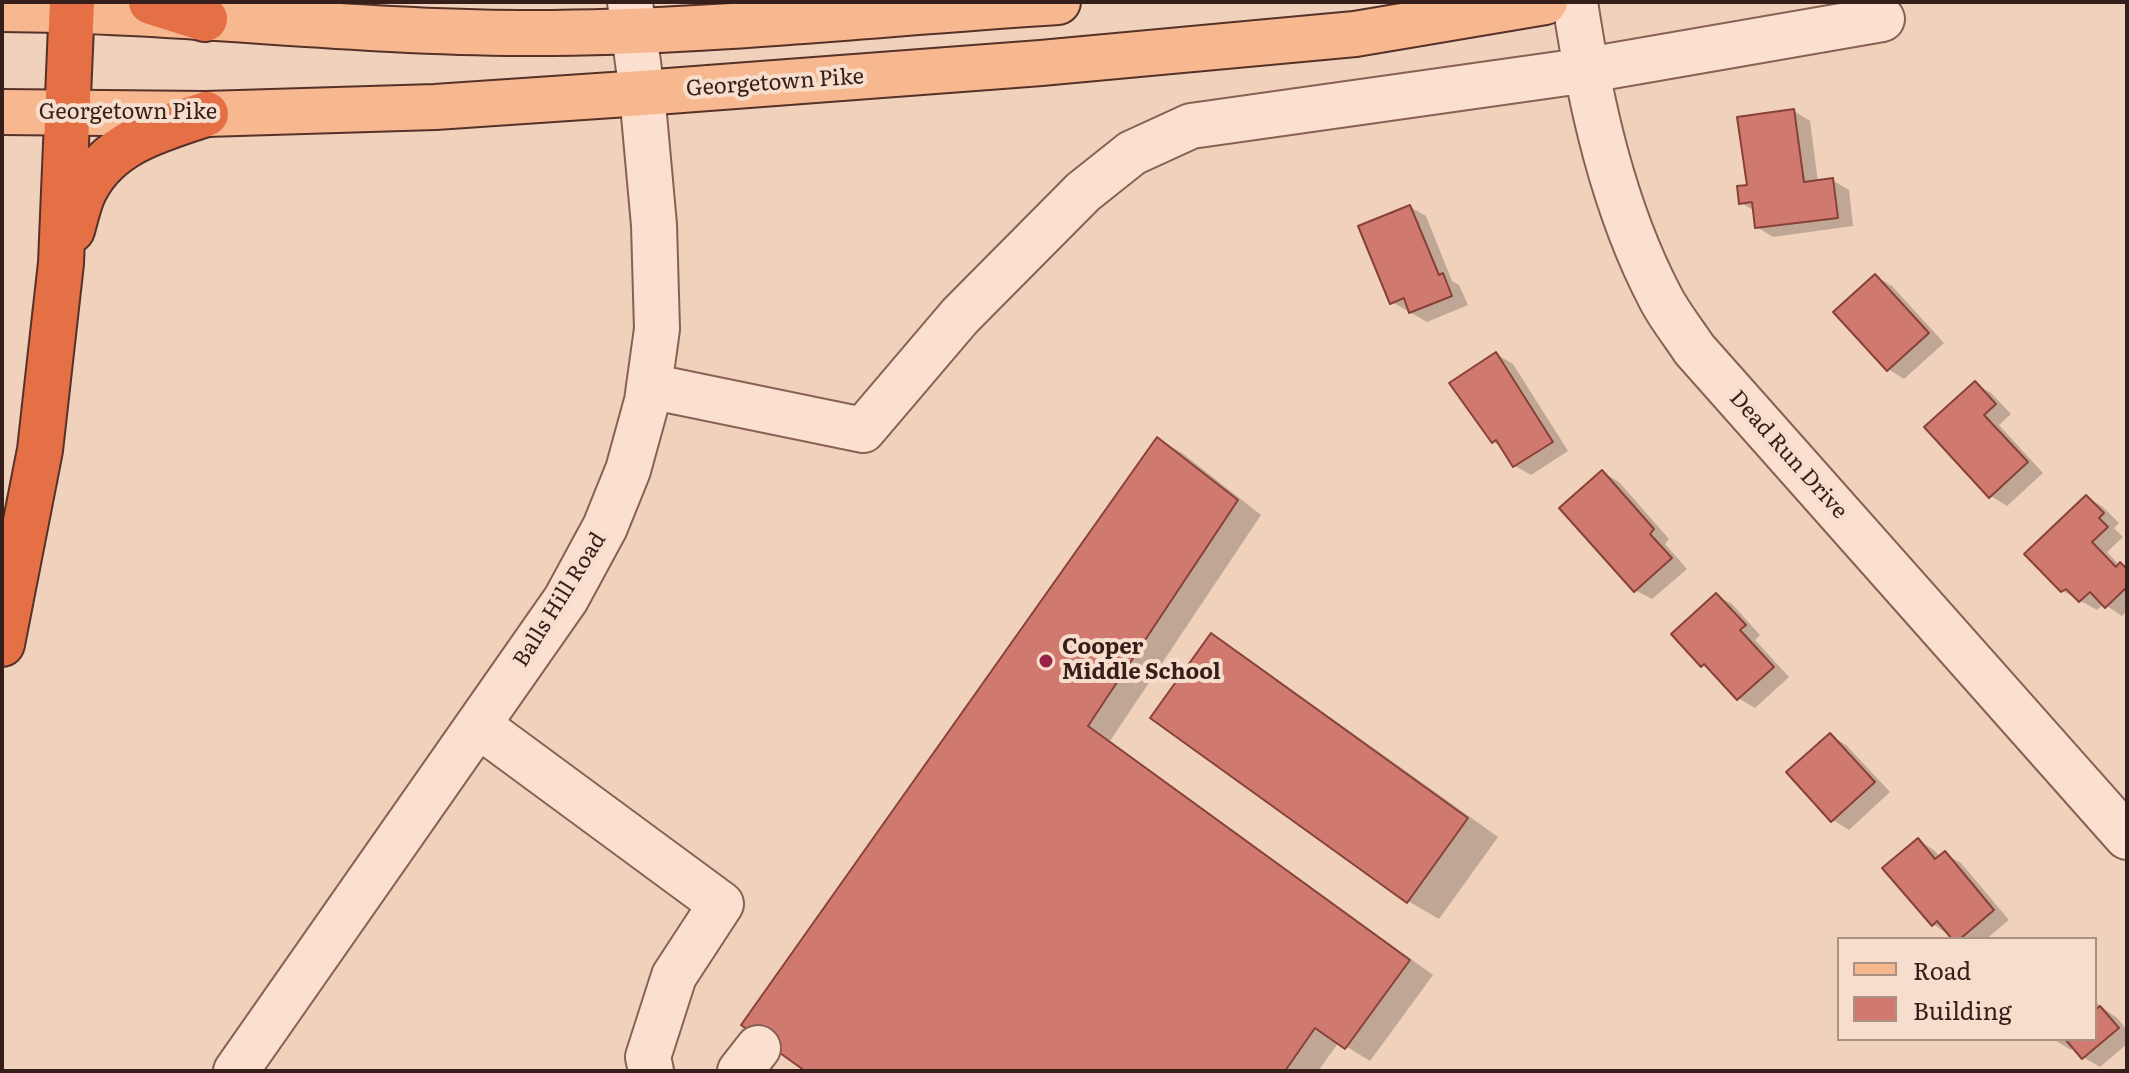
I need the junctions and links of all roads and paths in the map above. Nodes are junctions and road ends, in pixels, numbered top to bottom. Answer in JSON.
{"nodes":[{"id":1,"x":151,"y":2,"type":"edge"},
{"id":2,"x":1058,"y":2,"type":"edge"},
{"id":3,"x":1545,"y":2,"type":"edge"},
{"id":4,"x":1575,"y":2,"type":"edge"},
{"id":5,"x":72,"y":6,"type":"edge"},
{"id":6,"x":2,"y":9,"type":"edge"},
{"id":7,"x":644,"y":12,"type":"edge"},
{"id":8,"x":205,"y":19,"type":"junction"},
{"id":9,"x":1882,"y":19,"type":"dead end"},
{"id":10,"x":1588,"y":70,"type":"junction"},
{"id":11,"x":642,"y":93,"type":"junction"},
{"id":12,"x":2,"y":112,"type":"edge"},
{"id":13,"x":68,"y":113,"type":"junction"},
{"id":14,"x":206,"y":114,"type":"junction"},
{"id":15,"x":61,"y":263,"type":"junction"},
{"id":16,"x":649,"y":386,"type":"junction"},
{"id":17,"x":2,"y":644,"type":"edge"},
{"id":18,"x":478,"y":725,"type":"junction"},
{"id":19,"x":2127,"y":837,"type":"edge"},
{"id":20,"x":236,"y":1071,"type":"edge"},
{"id":21,"x":651,"y":1071,"type":"edge"}],
"edges":[{"from":1,"to":8,"type":"highway"},
{"from":2,"to":7,"type":"main road"},
{"from":3,"to":11,"type":"main road","name":"Georgetown Pike"},
{"from":4,"to":10,"type":"street","name":"Dead Run Drive"},
{"from":5,"to":6,"type":"main road"},
{"from":5,"to":8,"type":"main road"},
{"from":5,"to":13,"type":"highway"},
{"from":7,"to":8,"type":"main road"},
{"from":7,"to":11,"type":"street","name":"Balls Hill Road"},
{"from":9,"to":10,"type":"street"},
{"from":10,"to":16,"type":"street"},
{"from":10,"to":19,"type":"street","name":"Dead Run Drive"},
{"from":11,"to":14,"type":"main road","name":"Georgetown Pike"},
{"from":11,"to":16,"type":"street","name":"Balls Hill Road"},
{"from":12,"to":13,"type":"main road","name":"Georgetown Pike"},
{"from":13,"to":14,"type":"main road","name":"Georgetown Pike"},
{"from":13,"to":15,"type":"highway"},
{"from":14,"to":15,"type":"highway"},
{"from":15,"to":17,"type":"highway"},
{"from":16,"to":18,"type":"street","name":"Balls Hill Road"},
{"from":18,"to":20,"type":"street","name":"Balls Hill Road"},
{"from":18,"to":21,"type":"street"}]}
